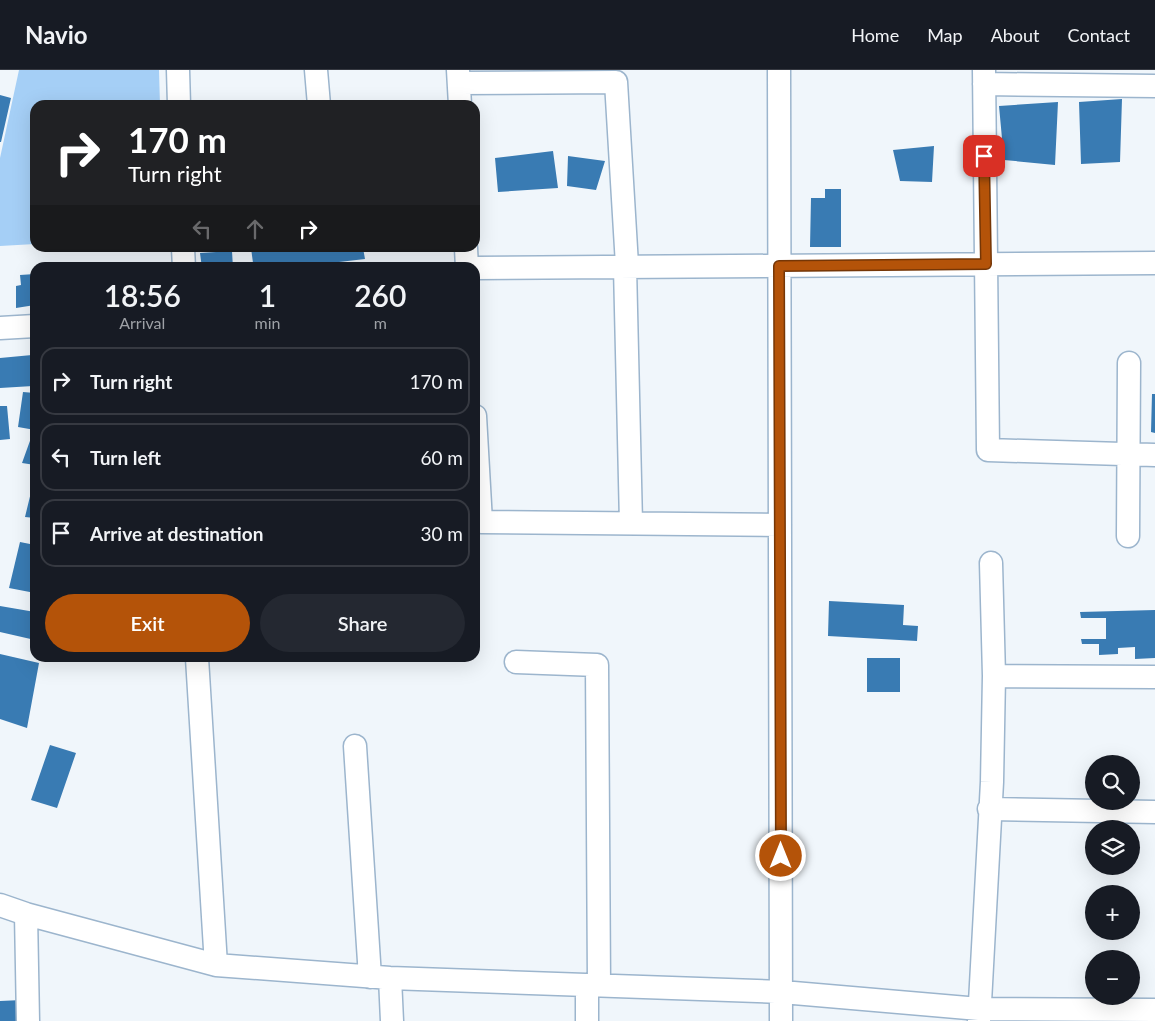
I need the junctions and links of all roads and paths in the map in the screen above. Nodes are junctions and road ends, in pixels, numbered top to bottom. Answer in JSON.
{"nodes":[{"id":1,"x":178,"y":70,"type":"edge"},
{"id":2,"x":316,"y":70,"type":"edge"},
{"id":3,"x":779,"y":70,"type":"edge"},
{"id":4,"x":984,"y":77,"type":"edge"},
{"id":5,"x":1149,"y":81,"type":"edge"},
{"id":6,"x":459,"y":86,"type":"edge"},
{"id":7,"x":179,"y":100,"type":"edge"},
{"id":8,"x":319,"y":100,"type":"edge"},
{"id":9,"x":1155,"y":263,"type":"edge"},
{"id":10,"x":986,"y":264,"type":"junction"},
{"id":11,"x":779,"y":266,"type":"junction"},
{"id":12,"x":625,"y":267,"type":"junction"},
{"id":13,"x":480,"y":268,"type":"edge"},
{"id":14,"x":30,"y":326,"type":"edge"},
{"id":15,"x":0,"y":328,"type":"edge"},
{"id":16,"x":1129,"y":364,"type":"dead end"},
{"id":17,"x":1129,"y":454,"type":"junction"},
{"id":18,"x":1155,"y":455,"type":"edge"},
{"id":19,"x":480,"y":504,"type":"edge"},
{"id":20,"x":631,"y":523,"type":"junction"},
{"id":21,"x":780,"y":525,"type":"junction"},
{"id":22,"x":1128,"y":536,"type":"dead end"},
{"id":23,"x":991,"y":564,"type":"dead end"},
{"id":24,"x":197,"y":662,"type":"edge"},
{"id":25,"x":516,"y":662,"type":"dead end"},
{"id":26,"x":994,"y":676,"type":"junction"},
{"id":27,"x":1155,"y":677,"type":"edge"},
{"id":28,"x":355,"y":746,"type":"dead end"},
{"id":29,"x":990,"y":809,"type":"junction"},
{"id":30,"x":1155,"y":812,"type":"edge"},
{"id":31,"x":0,"y":905,"type":"edge"},
{"id":32,"x":26,"y":914,"type":"junction"},
{"id":33,"x":216,"y":965,"type":"junction"},
{"id":34,"x":380,"y":978,"type":"junction"},
{"id":35,"x":593,"y":985,"type":"junction"},
{"id":36,"x":782,"y":992,"type":"junction"},
{"id":37,"x":1155,"y":1010,"type":"edge"},
{"id":38,"x":979,"y":1015,"type":"edge"},
{"id":39,"x":1107,"y":1015,"type":"edge"},
{"id":40,"x":28,"y":1021,"type":"edge"},
{"id":41,"x":392,"y":1021,"type":"edge"},
{"id":42,"x":587,"y":1021,"type":"edge"},
{"id":43,"x":781,"y":1021,"type":"edge"}],
"edges":[{"from":1,"to":7,"type":"street"},
{"from":2,"to":8,"type":"street"},
{"from":3,"to":11,"type":"street"},
{"from":4,"to":5,"type":"street"},
{"from":4,"to":10,"type":"street"},
{"from":6,"to":12,"type":"street"},
{"from":9,"to":10,"type":"street"},
{"from":10,"to":11,"type":"street"},
{"from":10,"to":17,"type":"street"},
{"from":11,"to":12,"type":"street"},
{"from":11,"to":21,"type":"street"},
{"from":12,"to":13,"type":"street"},
{"from":12,"to":20,"type":"street"},
{"from":14,"to":15,"type":"street"},
{"from":16,"to":17,"type":"street"},
{"from":17,"to":18,"type":"street"},
{"from":17,"to":22,"type":"street"},
{"from":19,"to":20,"type":"street"},
{"from":20,"to":21,"type":"street"},
{"from":21,"to":36,"type":"street"},
{"from":23,"to":26,"type":"street"},
{"from":24,"to":33,"type":"street"},
{"from":25,"to":35,"type":"street"},
{"from":26,"to":27,"type":"street"},
{"from":26,"to":29,"type":"street"},
{"from":28,"to":34,"type":"street"},
{"from":29,"to":30,"type":"street"},
{"from":29,"to":38,"type":"street"},
{"from":31,"to":32,"type":"street"},
{"from":32,"to":33,"type":"street"},
{"from":32,"to":40,"type":"street"},
{"from":33,"to":34,"type":"street"},
{"from":34,"to":35,"type":"street"},
{"from":34,"to":41,"type":"street"},
{"from":35,"to":36,"type":"street"},
{"from":35,"to":42,"type":"street"},
{"from":36,"to":38,"type":"street"},
{"from":36,"to":43,"type":"street"},
{"from":37,"to":39,"type":"street"},
{"from":38,"to":39,"type":"street"}]}
